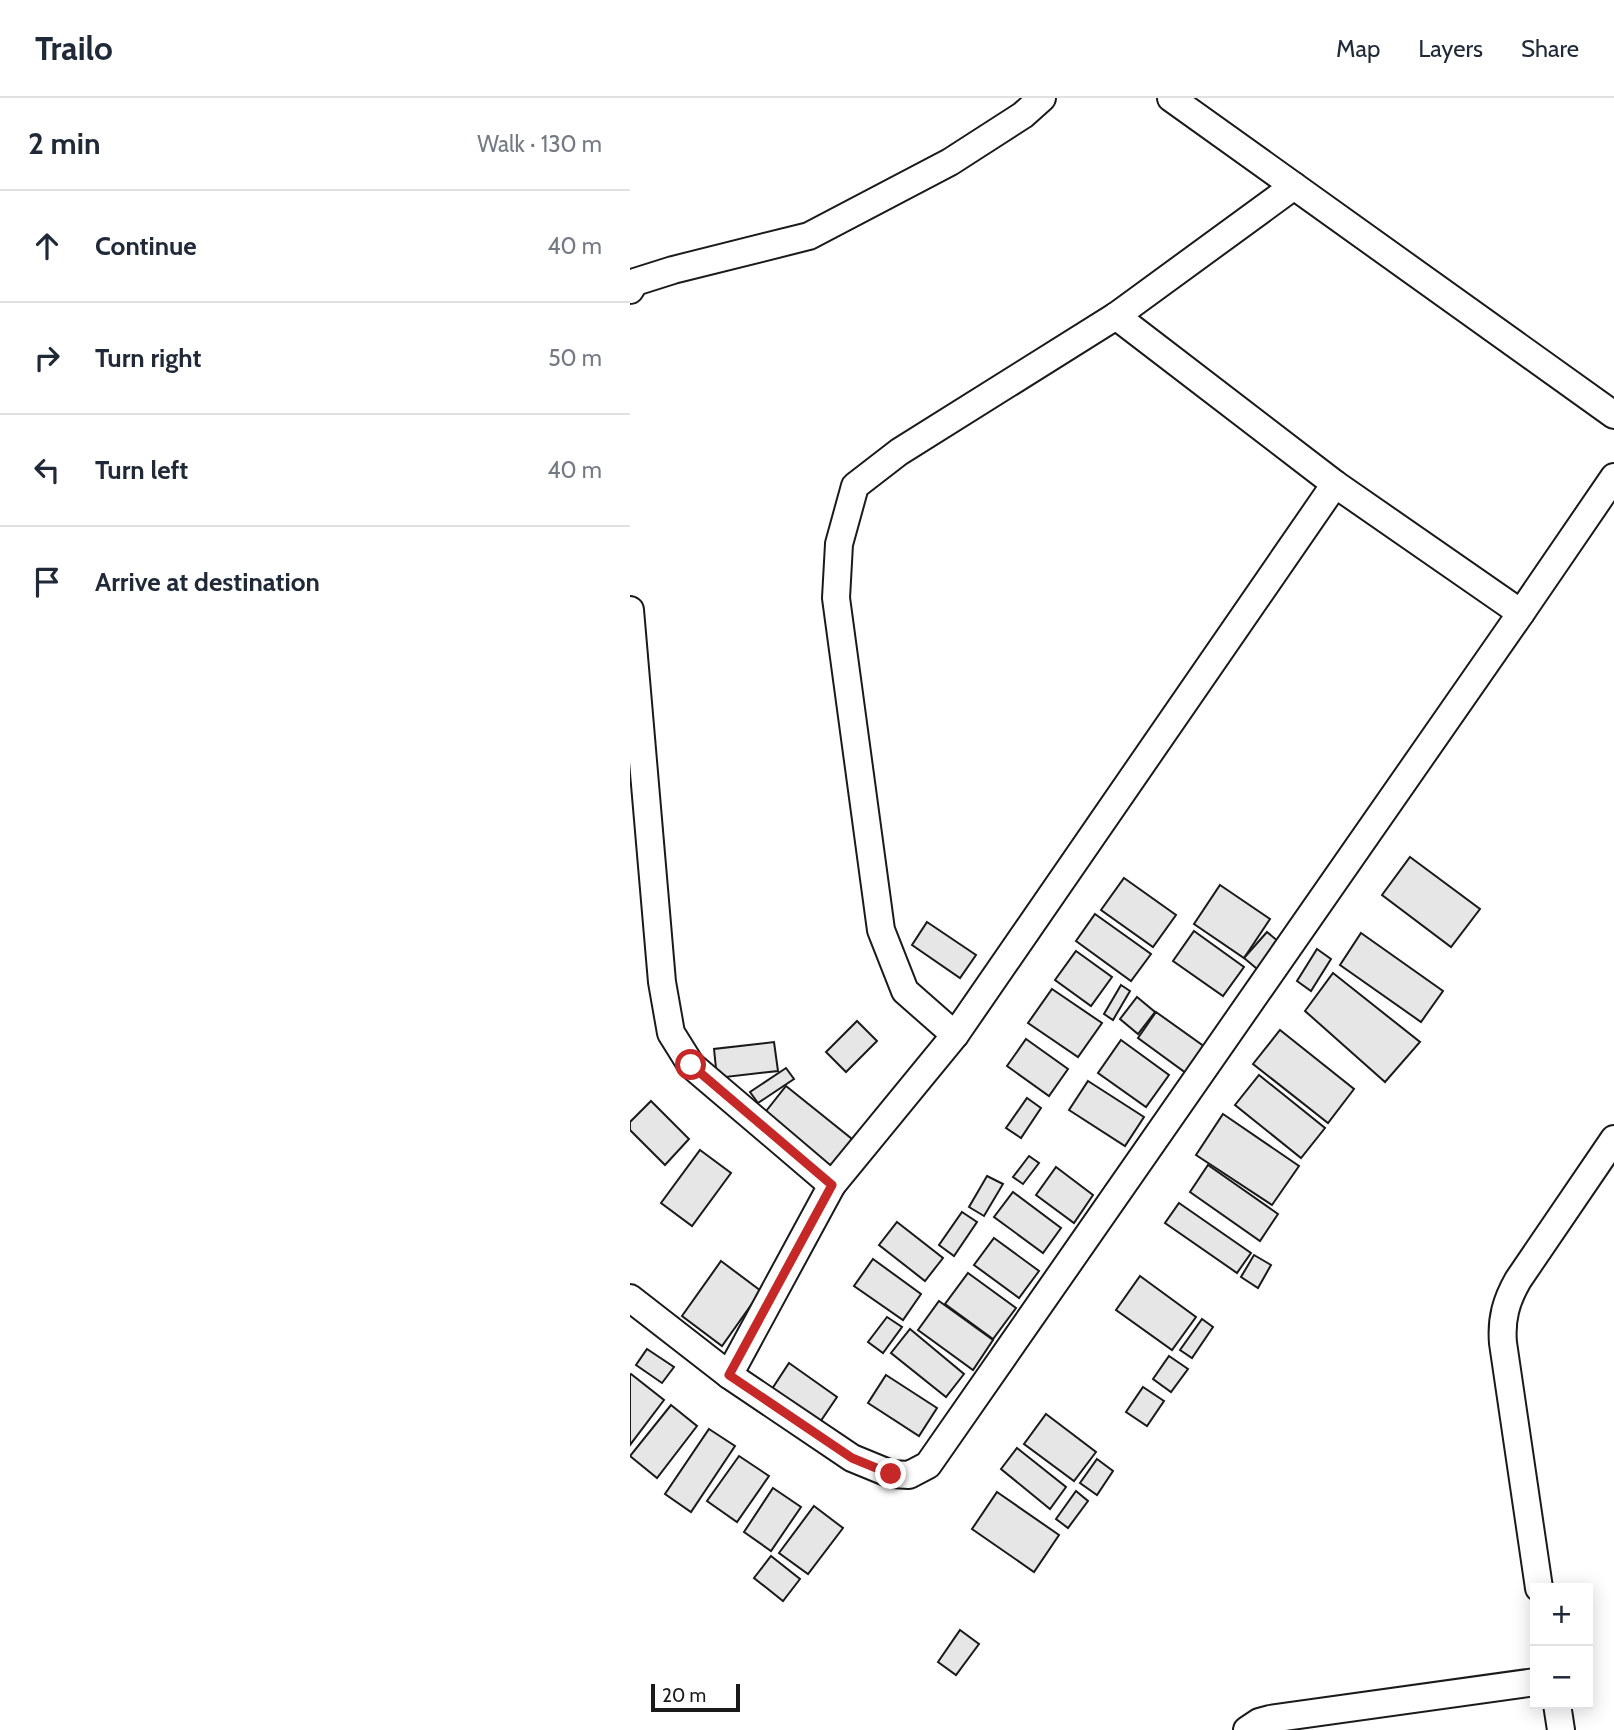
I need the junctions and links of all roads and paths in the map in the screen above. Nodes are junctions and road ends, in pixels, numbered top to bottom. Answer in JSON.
{"nodes":[{"id":1,"x":1042,"y":98,"type":"edge"},
{"id":2,"x":1171,"y":98,"type":"edge"},
{"id":3,"x":1294,"y":186,"type":"junction"},
{"id":4,"x":630,"y":290,"type":"edge"},
{"id":5,"x":1116,"y":316,"type":"junction"},
{"id":6,"x":1614,"y":415,"type":"edge"},
{"id":7,"x":1614,"y":477,"type":"edge"},
{"id":8,"x":1335,"y":484,"type":"junction"},
{"id":9,"x":630,"y":610,"type":"edge"},
{"id":10,"x":1521,"y":613,"type":"junction"},
{"id":11,"x":956,"y":1035,"type":"junction"},
{"id":12,"x":1614,"y":1139,"type":"edge"},
{"id":13,"x":832,"y":1185,"type":"junction"},
{"id":14,"x":630,"y":1298,"type":"edge"},
{"id":15,"x":729,"y":1375,"type":"junction"},
{"id":16,"x":1538,"y":1583,"type":"edge"},
{"id":17,"x":1530,"y":1683,"type":"edge"},
{"id":18,"x":1558,"y":1709,"type":"edge"},
{"id":19,"x":1247,"y":1730,"type":"edge"},
{"id":20,"x":1561,"y":1730,"type":"edge"}],
"edges":[{"from":1,"to":4,"type":"street"},
{"from":2,"to":3,"type":"street"},
{"from":3,"to":5,"type":"street"},
{"from":3,"to":6,"type":"street"},
{"from":5,"to":8,"type":"street"},
{"from":5,"to":11,"type":"street"},
{"from":7,"to":10,"type":"street"},
{"from":8,"to":10,"type":"street"},
{"from":8,"to":11,"type":"street"},
{"from":9,"to":13,"type":"street"},
{"from":10,"to":15,"type":"street"},
{"from":11,"to":13,"type":"street"},
{"from":12,"to":16,"type":"street"},
{"from":13,"to":15,"type":"street"},
{"from":14,"to":15,"type":"street"},
{"from":17,"to":19,"type":"street"},
{"from":18,"to":20,"type":"street"}]}
